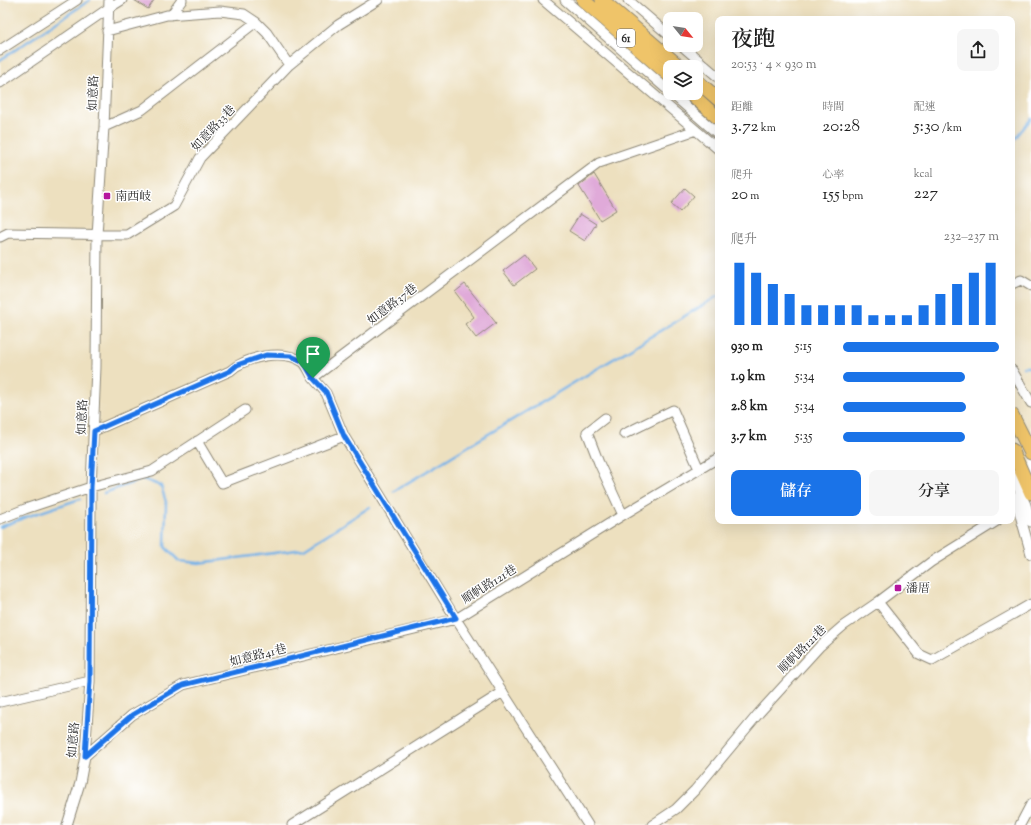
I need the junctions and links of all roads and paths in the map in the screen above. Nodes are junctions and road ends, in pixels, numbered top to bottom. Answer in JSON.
{"nodes":[{"id":1,"x":77,"y":0,"type":"edge"},
{"id":2,"x":122,"y":0,"type":"edge"},
{"id":3,"x":182,"y":0,"type":"edge"},
{"id":4,"x":378,"y":0,"type":"edge"},
{"id":5,"x":544,"y":0,"type":"edge"},
{"id":6,"x":565,"y":0,"type":"edge"},
{"id":7,"x":583,"y":0,"type":"edge"},
{"id":8,"x":602,"y":0,"type":"edge"},
{"id":9,"x":628,"y":0,"type":"edge"},
{"id":10,"x":109,"y":4,"type":"edge"},
{"id":11,"x":171,"y":15,"type":"junction"},
{"id":12,"x":256,"y":22,"type":"junction"},
{"id":13,"x":663,"y":30,"type":"edge"},
{"id":14,"x":107,"y":31,"type":"junction"},
{"id":15,"x":0,"y":50,"type":"edge"},
{"id":16,"x":689,"y":52,"type":"edge"},
{"id":17,"x":672,"y":60,"type":"edge"},
{"id":18,"x":290,"y":65,"type":"junction"},
{"id":19,"x":663,"y":70,"type":"edge"},
{"id":20,"x":715,"y":74,"type":"edge"},
{"id":21,"x":0,"y":83,"type":"edge"},
{"id":22,"x":663,"y":85,"type":"edge"},
{"id":23,"x":703,"y":86,"type":"edge"},
{"id":24,"x":715,"y":96,"type":"edge"},
{"id":25,"x":680,"y":100,"type":"edge"},
{"id":26,"x":698,"y":100,"type":"edge"},
{"id":27,"x":715,"y":115,"type":"edge"},
{"id":28,"x":104,"y":127,"type":"junction"},
{"id":29,"x":696,"y":130,"type":"junction"},
{"id":30,"x":715,"y":131,"type":"edge"},
{"id":31,"x":715,"y":146,"type":"edge"},
{"id":32,"x":97,"y":235,"type":"junction"},
{"id":33,"x":0,"y":237,"type":"edge"},
{"id":34,"x":1015,"y":283,"type":"edge"},
{"id":35,"x":1031,"y":286,"type":"edge"},
{"id":36,"x":1015,"y":375,"type":"edge"},
{"id":37,"x":313,"y":378,"type":"junction"},
{"id":38,"x":1031,"y":403,"type":"edge"},
{"id":39,"x":245,"y":410,"type":"dead end"},
{"id":40,"x":605,"y":418,"type":"dead end"},
{"id":41,"x":1015,"y":421,"type":"edge"},
{"id":42,"x":94,"y":431,"type":"junction"},
{"id":43,"x":624,"y":434,"type":"dead end"},
{"id":44,"x":344,"y":436,"type":"junction"},
{"id":45,"x":197,"y":441,"type":"junction"},
{"id":46,"x":1031,"y":453,"type":"edge"},
{"id":47,"x":1015,"y":457,"type":"edge"},
{"id":48,"x":715,"y":460,"type":"edge"},
{"id":49,"x":699,"y":469,"type":"junction"},
{"id":50,"x":1015,"y":485,"type":"edge"},
{"id":51,"x":91,"y":487,"type":"junction"},
{"id":52,"x":1031,"y":493,"type":"edge"},
{"id":53,"x":1015,"y":499,"type":"edge"},
{"id":54,"x":1022,"y":507,"type":"edge"},
{"id":55,"x":623,"y":515,"type":"junction"},
{"id":56,"x":0,"y":519,"type":"edge"},
{"id":57,"x":1031,"y":522,"type":"edge"},
{"id":58,"x":992,"y":524,"type":"edge"},
{"id":59,"x":1031,"y":554,"type":"edge"},
{"id":60,"x":878,"y":602,"type":"junction"},
{"id":61,"x":1031,"y":604,"type":"edge"},
{"id":62,"x":456,"y":618,"type":"junction"},
{"id":63,"x":90,"y":681,"type":"junction"},
{"id":64,"x":502,"y":692,"type":"junction"},
{"id":65,"x":0,"y":702,"type":"edge"},
{"id":66,"x":85,"y":756,"type":"junction"},
{"id":67,"x":1031,"y":804,"type":"edge"},
{"id":68,"x":297,"y":824,"type":"edge"},
{"id":69,"x":67,"y":825,"type":"edge"},
{"id":70,"x":588,"y":825,"type":"edge"},
{"id":71,"x":652,"y":825,"type":"edge"},
{"id":72,"x":1020,"y":825,"type":"edge"}],
"edges":[{"from":1,"to":15,"type":"street"},
{"from":2,"to":10,"type":"street"},
{"from":3,"to":11,"type":"street"},
{"from":4,"to":18,"type":"street","name":"如意路33巷"},
{"from":5,"to":29,"type":"street"},
{"from":6,"to":22,"type":"street"},
{"from":7,"to":19,"type":"highway","number":"61"},
{"from":8,"to":17,"type":"highway","number":"61"},
{"from":9,"to":13,"type":"street"},
{"from":10,"to":14,"type":"street","name":"如意路"},
{"from":10,"to":21,"type":"street"},
{"from":11,"to":12,"type":"street"},
{"from":11,"to":14,"type":"street"},
{"from":12,"to":18,"type":"street"},
{"from":12,"to":28,"type":"street"},
{"from":14,"to":28,"type":"street","name":"如意路"},
{"from":16,"to":20,"type":"street"},
{"from":18,"to":32,"type":"street","name":"如意路33巷"},
{"from":23,"to":24,"type":"highway"},
{"from":25,"to":30,"type":"street"},
{"from":26,"to":27,"type":"highway"},
{"from":28,"to":32,"type":"street","name":"如意路"},
{"from":29,"to":31,"type":"street"},
{"from":29,"to":37,"type":"street","name":"如意路37巷"},
{"from":32,"to":33,"type":"street","name":"如意路33巷"},
{"from":32,"to":42,"type":"street","name":"如意路"},
{"from":34,"to":35,"type":"street"},
{"from":36,"to":38,"type":"street"},
{"from":37,"to":42,"type":"street"},
{"from":37,"to":44,"type":"street"},
{"from":39,"to":45,"type":"street"},
{"from":40,"to":55,"type":"street"},
{"from":41,"to":46,"type":"highway"},
{"from":42,"to":51,"type":"street","name":"如意路"},
{"from":43,"to":49,"type":"street"},
{"from":44,"to":45,"type":"street"},
{"from":44,"to":62,"type":"street"},
{"from":45,"to":51,"type":"street"},
{"from":47,"to":52,"type":"highway"},
{"from":48,"to":49,"type":"street","name":"順帆路121巷"},
{"from":49,"to":55,"type":"street","name":"順帆路121巷"},
{"from":50,"to":54,"type":"street"},
{"from":51,"to":56,"type":"street"},
{"from":51,"to":63,"type":"street","name":"如意路"},
{"from":53,"to":54,"type":"street"},
{"from":54,"to":57,"type":"street"},
{"from":54,"to":59,"type":"street"},
{"from":55,"to":62,"type":"street","name":"順帆路121巷"},
{"from":58,"to":60,"type":"street","name":"順帆路121巷"},
{"from":60,"to":61,"type":"street"},
{"from":60,"to":71,"type":"street","name":"順帆路121巷"},
{"from":62,"to":64,"type":"street"},
{"from":62,"to":66,"type":"street","name":"如意路41巷"},
{"from":63,"to":65,"type":"street"},
{"from":63,"to":66,"type":"street","name":"如意路"},
{"from":64,"to":68,"type":"street"},
{"from":64,"to":70,"type":"street"},
{"from":66,"to":69,"type":"street","name":"如意路"},
{"from":67,"to":72,"type":"street"}]}
